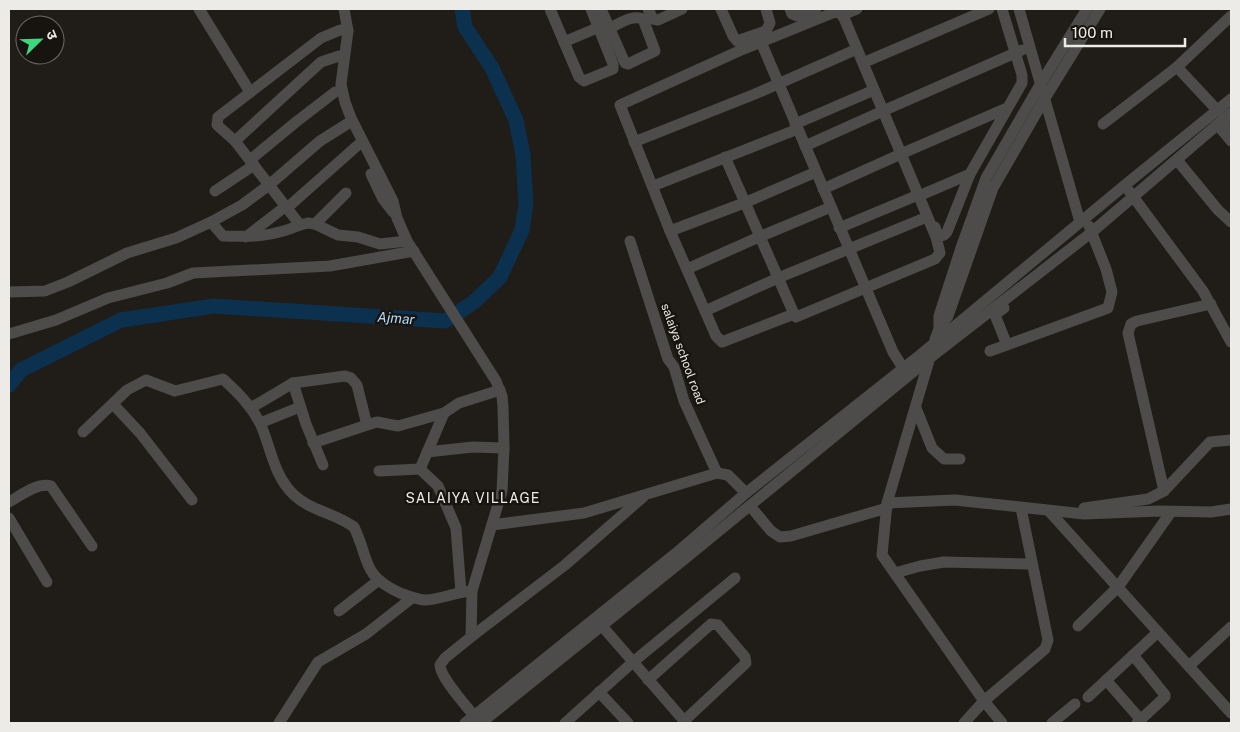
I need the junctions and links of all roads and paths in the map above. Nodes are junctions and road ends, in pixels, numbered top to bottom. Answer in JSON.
{"nodes":[{"id":1,"x":199,"y":9,"type":"edge"},
{"id":2,"x":337,"y":9,"type":"edge"},
{"id":3,"x":344,"y":9,"type":"edge"},
{"id":4,"x":550,"y":9,"type":"edge"},
{"id":5,"x":591,"y":9,"type":"edge"},
{"id":6,"x":601,"y":9,"type":"edge"},
{"id":7,"x":637,"y":9,"type":"edge"},
{"id":8,"x":648,"y":9,"type":"edge"},
{"id":9,"x":682,"y":9,"type":"edge"},
{"id":10,"x":721,"y":9,"type":"edge"},
{"id":11,"x":766,"y":9,"type":"edge"},
{"id":12,"x":790,"y":9,"type":"edge"},
{"id":13,"x":816,"y":9,"type":"edge"},
{"id":14,"x":858,"y":9,"type":"edge"},
{"id":15,"x":989,"y":9,"type":"edge"},
{"id":16,"x":1002,"y":9,"type":"edge"},
{"id":17,"x":1019,"y":9,"type":"edge"},
{"id":18,"x":1087,"y":9,"type":"edge"},
{"id":19,"x":1100,"y":9,"type":"edge"},
{"id":20,"x":844,"y":12,"type":"edge"},
{"id":21,"x":1231,"y":16,"type":"edge"},
{"id":22,"x":605,"y":26,"type":"junction"},
{"id":23,"x":344,"y":31,"type":"junction"},
{"id":24,"x":564,"y":42,"type":"junction"},
{"id":25,"x":761,"y":42,"type":"junction"},
{"id":26,"x":1030,"y":47,"type":"junction"},
{"id":27,"x":857,"y":49,"type":"junction"},
{"id":28,"x":1015,"y":53,"type":"junction"},
{"id":29,"x":338,"y":56,"type":"junction"},
{"id":30,"x":865,"y":62,"type":"junction"},
{"id":31,"x":1177,"y":67,"type":"junction"},
{"id":32,"x":1041,"y":83,"type":"junction"},
{"id":33,"x":779,"y":84,"type":"junction"},
{"id":34,"x":874,"y":90,"type":"junction"},
{"id":35,"x":250,"y":92,"type":"junction"},
{"id":36,"x":335,"y":92,"type":"junction"},
{"id":37,"x":1045,"y":98,"type":"junction"},
{"id":38,"x":1231,"y":99,"type":"edge"},
{"id":39,"x":1007,"y":108,"type":"junction"},
{"id":40,"x":884,"y":110,"type":"junction"},
{"id":41,"x":1218,"y":111,"type":"junction"},
{"id":42,"x":1231,"y":113,"type":"edge"},
{"id":43,"x":347,"y":124,"type":"junction"},
{"id":44,"x":1104,"y":124,"type":"dead end"},
{"id":45,"x":796,"y":126,"type":"junction"},
{"id":46,"x":1224,"y":127,"type":"edge"},
{"id":47,"x":235,"y":141,"type":"junction"},
{"id":48,"x":1231,"y":141,"type":"edge"},
{"id":49,"x":634,"y":142,"type":"junction"},
{"id":50,"x":358,"y":145,"type":"junction"},
{"id":51,"x":805,"y":146,"type":"junction"},
{"id":52,"x":902,"y":154,"type":"junction"},
{"id":53,"x":725,"y":157,"type":"junction"},
{"id":54,"x":1177,"y":160,"type":"junction"},
{"id":55,"x":252,"y":163,"type":"junction"},
{"id":56,"x":816,"y":172,"type":"junction"},
{"id":57,"x":970,"y":174,"type":"junction"},
{"id":58,"x":269,"y":185,"type":"junction"},
{"id":59,"x":1124,"y":185,"type":"junction"},
{"id":60,"x":653,"y":186,"type":"junction"},
{"id":61,"x":823,"y":189,"type":"junction"},
{"id":62,"x":215,"y":191,"type":"dead end"},
{"id":63,"x":346,"y":193,"type":"dead end"},
{"id":64,"x":920,"y":195,"type":"junction"},
{"id":65,"x":1133,"y":197,"type":"junction"},
{"id":66,"x":744,"y":203,"type":"junction"},
{"id":67,"x":287,"y":207,"type":"junction"},
{"id":68,"x":831,"y":207,"type":"junction"},
{"id":69,"x":927,"y":217,"type":"junction"},
{"id":70,"x":397,"y":218,"type":"junction"},
{"id":71,"x":1083,"y":220,"type":"junction"},
{"id":72,"x":211,"y":222,"type":"junction"},
{"id":73,"x":1231,"y":222,"type":"edge"},
{"id":74,"x":300,"y":224,"type":"junction"},
{"id":75,"x":315,"y":224,"type":"junction"},
{"id":76,"x":840,"y":228,"type":"junction"},
{"id":77,"x":670,"y":231,"type":"junction"},
{"id":78,"x":759,"y":236,"type":"junction"},
{"id":79,"x":1093,"y":236,"type":"junction"},
{"id":80,"x":246,"y":237,"type":"junction"},
{"id":81,"x":630,"y":241,"type":"dead end"},
{"id":82,"x":411,"y":246,"type":"junction"},
{"id":83,"x":849,"y":250,"type":"junction"},
{"id":84,"x":687,"y":269,"type":"junction"},
{"id":85,"x":778,"y":278,"type":"junction"},
{"id":86,"x":867,"y":288,"type":"junction"},
{"id":87,"x":9,"y":292,"type":"edge"},
{"id":88,"x":1211,"y":304,"type":"junction"},
{"id":89,"x":705,"y":311,"type":"junction"},
{"id":90,"x":794,"y":314,"type":"junction"},
{"id":91,"x":939,"y":329,"type":"junction"},
{"id":92,"x":9,"y":334,"type":"edge"},
{"id":93,"x":934,"y":342,"type":"junction"},
{"id":94,"x":1231,"y":342,"type":"edge"},
{"id":95,"x":1007,"y":345,"type":"junction"},
{"id":96,"x":990,"y":351,"type":"dead end"},
{"id":97,"x":930,"y":358,"type":"junction"},
{"id":98,"x":903,"y":368,"type":"junction"},
{"id":99,"x":293,"y":383,"type":"junction"},
{"id":100,"x":498,"y":385,"type":"junction"},
{"id":101,"x":113,"y":404,"type":"junction"},
{"id":102,"x":300,"y":407,"type":"junction"},
{"id":103,"x":251,"y":408,"type":"junction"},
{"id":104,"x":916,"y":408,"type":"junction"},
{"id":105,"x":444,"y":413,"type":"junction"},
{"id":106,"x":260,"y":423,"type":"junction"},
{"id":107,"x":366,"y":425,"type":"junction"},
{"id":108,"x":83,"y":432,"type":"dead end"},
{"id":109,"x":1231,"y":440,"type":"edge"},
{"id":110,"x":314,"y":443,"type":"junction"},
{"id":111,"x":504,"y":448,"type":"junction"},
{"id":112,"x":428,"y":452,"type":"junction"},
{"id":113,"x":960,"y":459,"type":"dead end"},
{"id":114,"x":322,"y":465,"type":"dead end"},
{"id":115,"x":420,"y":469,"type":"junction"},
{"id":116,"x":380,"y":471,"type":"dead end"},
{"id":117,"x":717,"y":472,"type":"junction"},
{"id":118,"x":1164,"y":491,"type":"junction"},
{"id":119,"x":746,"y":493,"type":"junction"},
{"id":120,"x":646,"y":494,"type":"junction"},
{"id":121,"x":192,"y":500,"type":"dead end"},
{"id":122,"x":9,"y":502,"type":"edge"},
{"id":123,"x":750,"y":506,"type":"junction"},
{"id":124,"x":887,"y":506,"type":"junction"},
{"id":125,"x":1021,"y":508,"type":"junction"},
{"id":126,"x":1072,"y":509,"type":"dead end"},
{"id":127,"x":1231,"y":509,"type":"edge"},
{"id":128,"x":736,"y":510,"type":"junction"},
{"id":129,"x":1049,"y":511,"type":"junction"},
{"id":130,"x":1171,"y":512,"type":"junction"},
{"id":131,"x":9,"y":518,"type":"edge"},
{"id":132,"x":492,"y":525,"type":"junction"},
{"id":133,"x":92,"y":546,"type":"dead end"},
{"id":134,"x":1032,"y":564,"type":"junction"},
{"id":135,"x":895,"y":573,"type":"junction"},
{"id":136,"x":735,"y":578,"type":"dead end"},
{"id":137,"x":379,"y":580,"type":"junction"},
{"id":138,"x":47,"y":582,"type":"dead end"},
{"id":139,"x":1118,"y":587,"type":"junction"},
{"id":140,"x":466,"y":591,"type":"junction"},
{"id":141,"x":412,"y":598,"type":"junction"},
{"id":142,"x":339,"y":611,"type":"dead end"},
{"id":143,"x":602,"y":626,"type":"junction"},
{"id":144,"x":1078,"y":626,"type":"dead end"},
{"id":145,"x":1231,"y":628,"type":"edge"},
{"id":146,"x":1158,"y":632,"type":"junction"},
{"id":147,"x":471,"y":637,"type":"junction"},
{"id":148,"x":1133,"y":655,"type":"junction"},
{"id":149,"x":633,"y":662,"type":"junction"},
{"id":150,"x":1189,"y":666,"type":"junction"},
{"id":151,"x":648,"y":680,"type":"junction"},
{"id":152,"x":1106,"y":680,"type":"junction"},
{"id":153,"x":599,"y":692,"type":"junction"},
{"id":154,"x":1088,"y":697,"type":"dead end"},
{"id":155,"x":984,"y":701,"type":"junction"},
{"id":156,"x":1075,"y":704,"type":"dead end"},
{"id":157,"x":1231,"y":713,"type":"edge"},
{"id":158,"x":475,"y":721,"type":"edge"},
{"id":159,"x":1139,"y":721,"type":"edge"},
{"id":160,"x":685,"y":722,"type":"edge"},
{"id":161,"x":279,"y":723,"type":"edge"},
{"id":162,"x":564,"y":723,"type":"edge"},
{"id":163,"x":628,"y":723,"type":"edge"},
{"id":164,"x":964,"y":723,"type":"edge"},
{"id":165,"x":1002,"y":723,"type":"edge"},
{"id":166,"x":1052,"y":723,"type":"edge"}],
"edges":[{"from":1,"to":35,"type":"street"},
{"from":2,"to":23,"type":"street"},
{"from":3,"to":23,"type":"street"},
{"from":4,"to":24,"type":"street"},
{"from":5,"to":22,"type":"street"},
{"from":6,"to":22,"type":"street"},
{"from":7,"to":22,"type":"street"},
{"from":8,"to":9,"type":"street"},
{"from":10,"to":11,"type":"street"},
{"from":12,"to":13,"type":"street"},
{"from":14,"to":20,"type":"street"},
{"from":15,"to":30,"type":"street"},
{"from":16,"to":28,"type":"street"},
{"from":17,"to":26,"type":"street"},
{"from":18,"to":32,"type":"street"},
{"from":19,"to":37,"type":"street"},
{"from":20,"to":30,"type":"street"},
{"from":21,"to":31,"type":"street"},
{"from":22,"to":22,"type":"street"},
{"from":22,"to":24,"type":"street"},
{"from":22,"to":24,"type":"street"},
{"from":23,"to":29,"type":"street"},
{"from":23,"to":35,"type":"street"},
{"from":23,"to":70,"type":"street"},
{"from":25,"to":27,"type":"street"},
{"from":25,"to":33,"type":"street"},
{"from":25,"to":49,"type":"street"},
{"from":26,"to":28,"type":"street"},
{"from":26,"to":32,"type":"street"},
{"from":27,"to":33,"type":"street"},
{"from":27,"to":34,"type":"street"},
{"from":28,"to":39,"type":"street"},
{"from":28,"to":40,"type":"street"},
{"from":29,"to":36,"type":"street"},
{"from":29,"to":47,"type":"street"},
{"from":30,"to":40,"type":"street"},
{"from":31,"to":41,"type":"street"},
{"from":31,"to":44,"type":"street"},
{"from":32,"to":37,"type":"street"},
{"from":32,"to":91,"type":"street"},
{"from":33,"to":45,"type":"street"},
{"from":33,"to":49,"type":"street"},
{"from":34,"to":40,"type":"street"},
{"from":34,"to":45,"type":"street"},
{"from":35,"to":47,"type":"street"},
{"from":36,"to":43,"type":"street"},
{"from":36,"to":55,"type":"street"},
{"from":37,"to":71,"type":"street"},
{"from":37,"to":91,"type":"street"},
{"from":38,"to":41,"type":"street"},
{"from":39,"to":52,"type":"street"},
{"from":39,"to":57,"type":"street"},
{"from":40,"to":51,"type":"street"},
{"from":40,"to":52,"type":"street"},
{"from":41,"to":59,"type":"street"},
{"from":42,"to":46,"type":"street"},
{"from":43,"to":50,"type":"street"},
{"from":43,"to":58,"type":"street"},
{"from":45,"to":51,"type":"street"},
{"from":45,"to":53,"type":"street"},
{"from":46,"to":48,"type":"street"},
{"from":46,"to":54,"type":"street"},
{"from":47,"to":55,"type":"street"},
{"from":49,"to":60,"type":"street"},
{"from":50,"to":67,"type":"street"},
{"from":50,"to":70,"type":"street"},
{"from":51,"to":56,"type":"street"},
{"from":52,"to":61,"type":"street"},
{"from":52,"to":64,"type":"street"},
{"from":53,"to":60,"type":"street"},
{"from":53,"to":66,"type":"street"},
{"from":54,"to":65,"type":"street"},
{"from":54,"to":73,"type":"street"},
{"from":55,"to":58,"type":"street"},
{"from":55,"to":62,"type":"street"},
{"from":56,"to":61,"type":"street"},
{"from":56,"to":66,"type":"street"},
{"from":57,"to":64,"type":"street"},
{"from":57,"to":64,"type":"street"},
{"from":58,"to":67,"type":"street"},
{"from":58,"to":72,"type":"street"},
{"from":59,"to":65,"type":"street"},
{"from":59,"to":71,"type":"street"},
{"from":60,"to":77,"type":"street"},
{"from":61,"to":68,"type":"street"},
{"from":63,"to":75,"type":"street"},
{"from":64,"to":69,"type":"street"},
{"from":64,"to":76,"type":"street"},
{"from":65,"to":79,"type":"street"},
{"from":65,"to":88,"type":"street"},
{"from":66,"to":77,"type":"street"},
{"from":66,"to":78,"type":"street"},
{"from":67,"to":74,"type":"street"},
{"from":67,"to":80,"type":"street"},
{"from":68,"to":76,"type":"street"},
{"from":68,"to":78,"type":"street"},
{"from":69,"to":83,"type":"street"},
{"from":69,"to":86,"type":"street"},
{"from":70,"to":82,"type":"street"},
{"from":71,"to":79,"type":"street"},
{"from":71,"to":93,"type":"street"},
{"from":72,"to":80,"type":"street"},
{"from":72,"to":87,"type":"street"},
{"from":74,"to":75,"type":"street"},
{"from":74,"to":80,"type":"street"},
{"from":75,"to":82,"type":"street"},
{"from":76,"to":83,"type":"street"},
{"from":77,"to":84,"type":"street"},
{"from":78,"to":84,"type":"street"},
{"from":78,"to":85,"type":"street"},
{"from":79,"to":95,"type":"street"},
{"from":79,"to":95,"type":"street"},
{"from":79,"to":97,"type":"street"},
{"from":81,"to":117,"type":"street","name":"salaiya school road"},
{"from":82,"to":92,"type":"street"},
{"from":82,"to":100,"type":"street"},
{"from":83,"to":85,"type":"street"},
{"from":83,"to":86,"type":"street"},
{"from":84,"to":89,"type":"street"},
{"from":85,"to":89,"type":"street"},
{"from":85,"to":90,"type":"street"},
{"from":86,"to":90,"type":"street"},
{"from":86,"to":98,"type":"street"},
{"from":88,"to":94,"type":"street"},
{"from":88,"to":118,"type":"street"},
{"from":89,"to":90,"type":"street"},
{"from":91,"to":93,"type":"street"},
{"from":93,"to":97,"type":"street"},
{"from":93,"to":98,"type":"street"},
{"from":95,"to":96,"type":"street"},
{"from":97,"to":104,"type":"street"},
{"from":97,"to":123,"type":"street"},
{"from":98,"to":119,"type":"street"},
{"from":99,"to":102,"type":"street"},
{"from":99,"to":103,"type":"street"},
{"from":99,"to":107,"type":"street"},
{"from":100,"to":105,"type":"street"},
{"from":100,"to":111,"type":"street"},
{"from":101,"to":103,"type":"street"},
{"from":101,"to":108,"type":"street"},
{"from":101,"to":121,"type":"street"},
{"from":102,"to":106,"type":"street"},
{"from":102,"to":110,"type":"street"},
{"from":103,"to":106,"type":"street"},
{"from":104,"to":113,"type":"street"},
{"from":104,"to":124,"type":"street"},
{"from":105,"to":107,"type":"street"},
{"from":105,"to":112,"type":"street"},
{"from":106,"to":137,"type":"street"},
{"from":107,"to":110,"type":"street"},
{"from":109,"to":118,"type":"street"},
{"from":110,"to":114,"type":"street"},
{"from":111,"to":112,"type":"street"},
{"from":111,"to":132,"type":"street"},
{"from":112,"to":115,"type":"street"},
{"from":115,"to":116,"type":"street"},
{"from":115,"to":140,"type":"street"},
{"from":117,"to":119,"type":"street"},
{"from":117,"to":120,"type":"street"},
{"from":118,"to":126,"type":"street"},
{"from":119,"to":128,"type":"street"},
{"from":120,"to":132,"type":"street"},
{"from":120,"to":147,"type":"street"},
{"from":122,"to":133,"type":"street"},
{"from":123,"to":124,"type":"street"},
{"from":123,"to":128,"type":"street"},
{"from":124,"to":125,"type":"street"},
{"from":124,"to":135,"type":"street"},
{"from":125,"to":129,"type":"street"},
{"from":125,"to":134,"type":"street"},
{"from":127,"to":130,"type":"street"},
{"from":128,"to":143,"type":"street"},
{"from":128,"to":158,"type":"street"},
{"from":129,"to":130,"type":"street"},
{"from":129,"to":139,"type":"street"},
{"from":130,"to":139,"type":"street"},
{"from":131,"to":138,"type":"street"},
{"from":132,"to":140,"type":"street"},
{"from":134,"to":135,"type":"street"},
{"from":134,"to":155,"type":"street"},
{"from":135,"to":155,"type":"street"},
{"from":136,"to":149,"type":"street"},
{"from":137,"to":141,"type":"street"},
{"from":137,"to":142,"type":"street"},
{"from":139,"to":144,"type":"street"},
{"from":139,"to":146,"type":"street"},
{"from":140,"to":141,"type":"street"},
{"from":140,"to":147,"type":"street"},
{"from":141,"to":161,"type":"street"},
{"from":143,"to":149,"type":"street"},
{"from":143,"to":158,"type":"street"},
{"from":145,"to":150,"type":"street"},
{"from":146,"to":148,"type":"street"},
{"from":146,"to":150,"type":"street"},
{"from":147,"to":158,"type":"street"},
{"from":148,"to":152,"type":"street"},
{"from":148,"to":159,"type":"street"},
{"from":149,"to":151,"type":"street"},
{"from":149,"to":153,"type":"street"},
{"from":150,"to":157,"type":"street"},
{"from":151,"to":160,"type":"street"},
{"from":151,"to":160,"type":"street"},
{"from":152,"to":154,"type":"street"},
{"from":152,"to":159,"type":"street"},
{"from":153,"to":162,"type":"street"},
{"from":153,"to":163,"type":"street"},
{"from":155,"to":164,"type":"street"},
{"from":155,"to":165,"type":"street"},
{"from":156,"to":166,"type":"street"}]}
